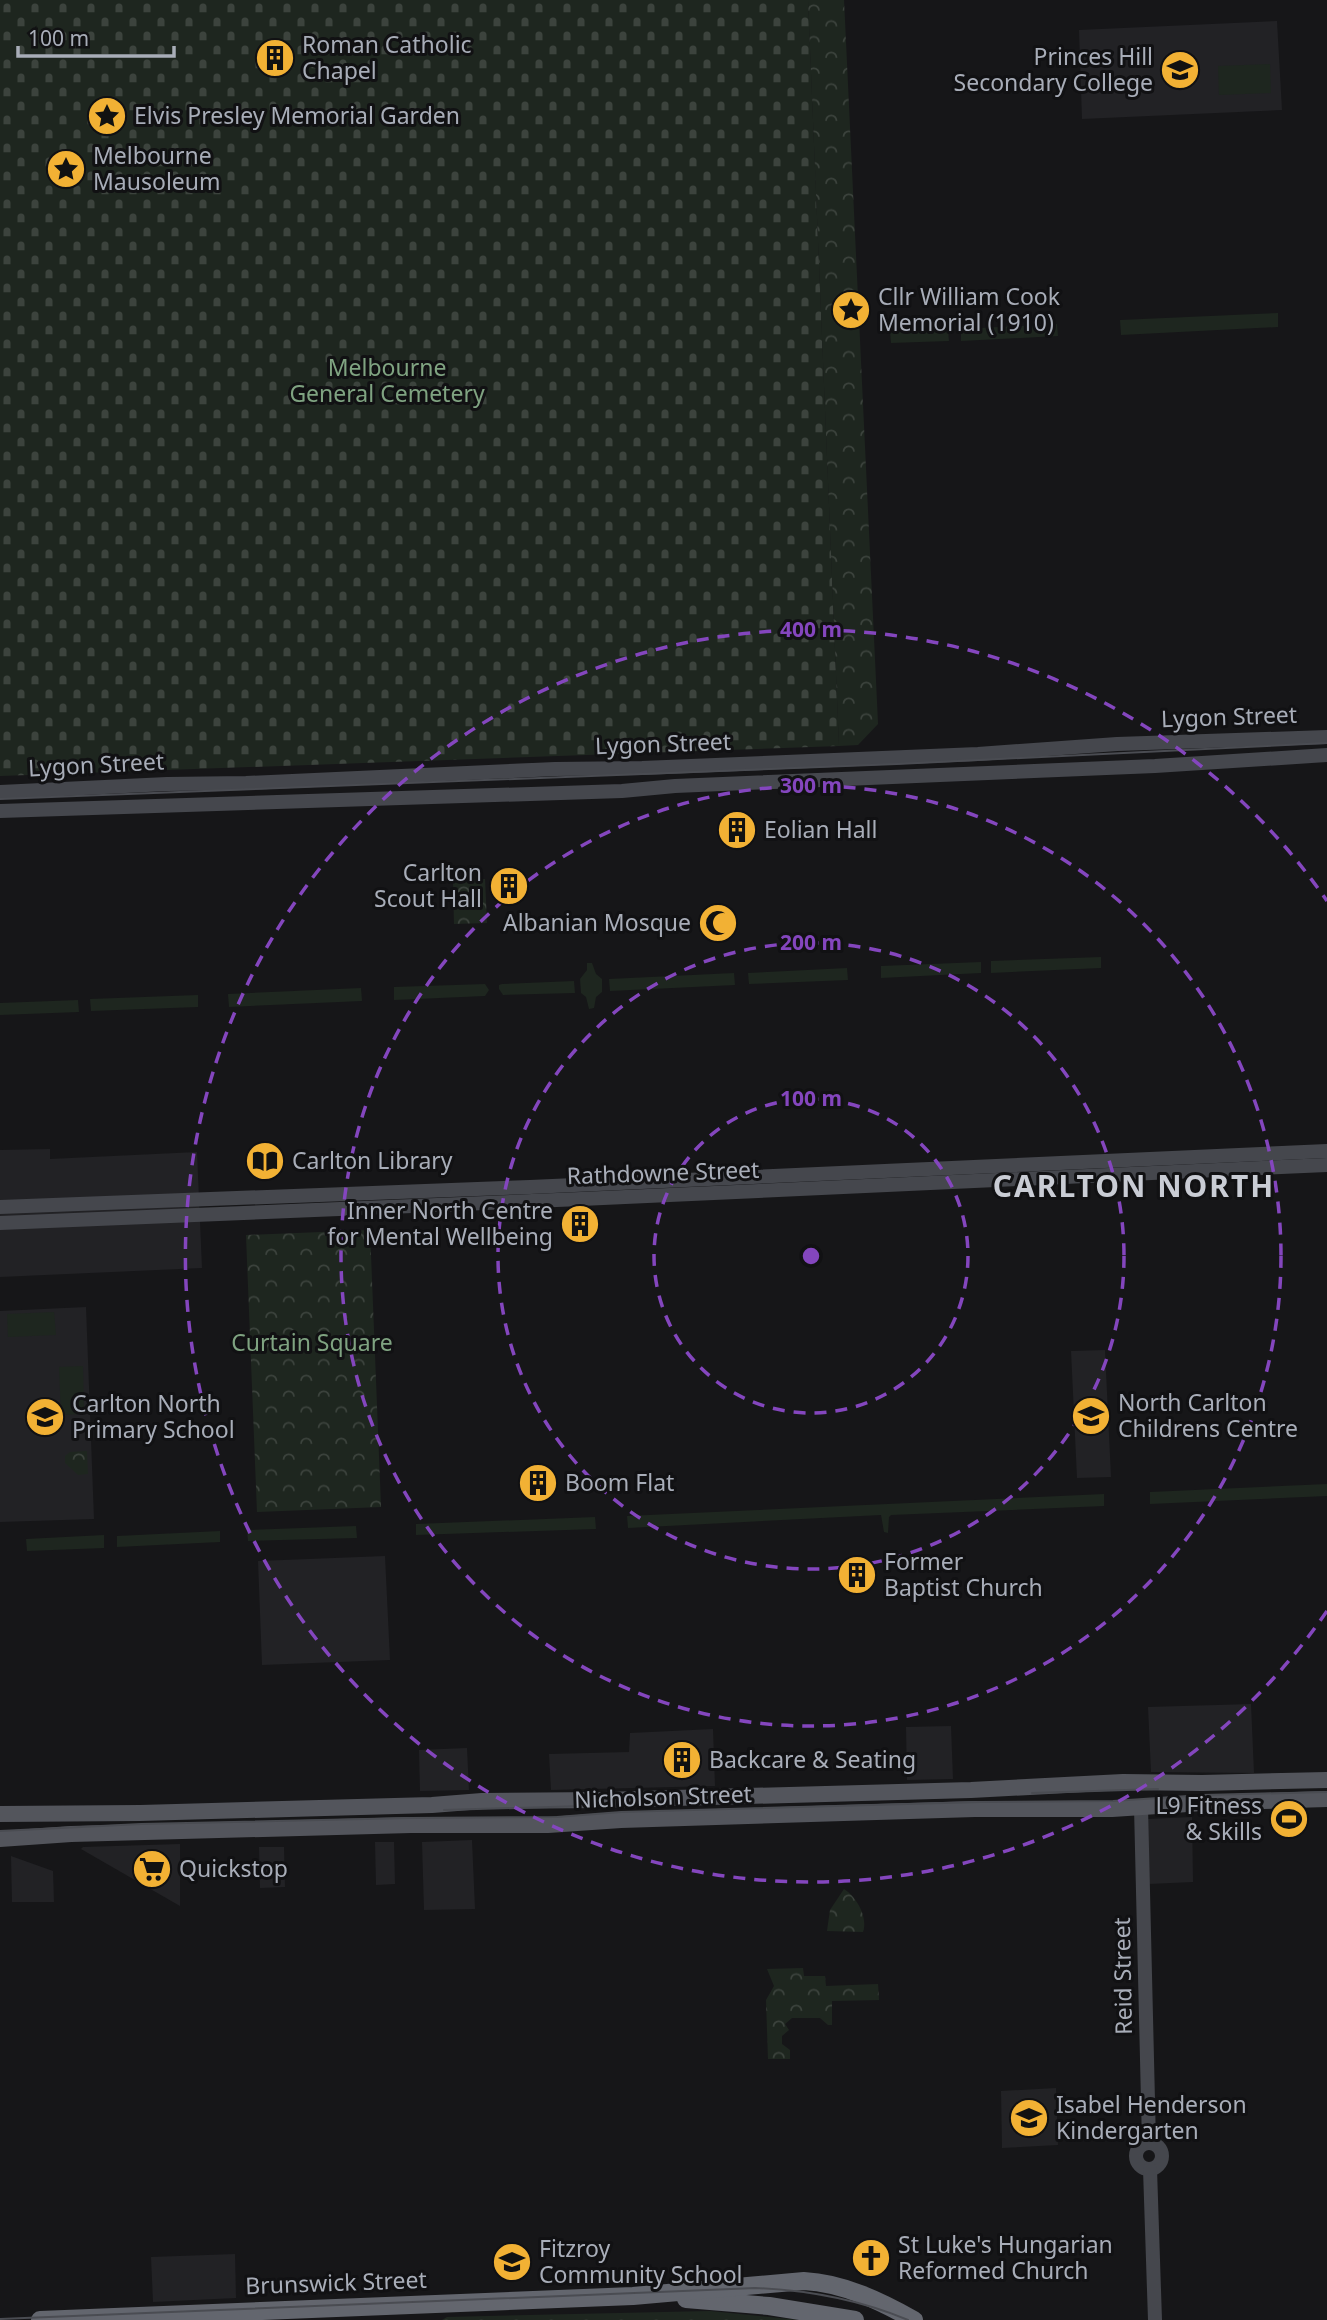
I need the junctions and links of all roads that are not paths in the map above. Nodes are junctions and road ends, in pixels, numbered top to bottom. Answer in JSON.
{"nodes":[{"id":1,"x":1321,"y":737,"type":"edge"},
{"id":2,"x":1099,"y":746,"type":"junction"},
{"id":3,"x":1322,"y":755,"type":"edge"},
{"id":4,"x":891,"y":757,"type":"junction"},
{"id":5,"x":856,"y":759,"type":"junction"},
{"id":6,"x":1100,"y":768,"type":"junction"},
{"id":7,"x":582,"y":769,"type":"junction"},
{"id":8,"x":484,"y":774,"type":"junction"},
{"id":9,"x":892,"y":777,"type":"junction"},
{"id":10,"x":373,"y":779,"type":"junction"},
{"id":11,"x":857,"y":779,"type":"junction"},
{"id":12,"x":199,"y":783,"type":"junction"},
{"id":13,"x":583,"y":791,"type":"junction"},
{"id":14,"x":0,"y":792,"type":"edge"},
{"id":15,"x":485,"y":793,"type":"junction"},
{"id":16,"x":374,"y":798,"type":"junction"},
{"id":17,"x":199,"y":804,"type":"junction"},
{"id":18,"x":0,"y":811,"type":"edge"},
{"id":19,"x":1327,"y":1151,"type":"edge"},
{"id":20,"x":1327,"y":1165,"type":"edge"},
{"id":21,"x":912,"y":1169,"type":"junction"},
{"id":22,"x":873,"y":1179,"type":"junction"},
{"id":23,"x":913,"y":1184,"type":"junction"},
{"id":24,"x":0,"y":1207,"type":"edge"},
{"id":25,"x":0,"y":1223,"type":"edge"},
{"id":26,"x":1320,"y":1780,"type":"edge"},
{"id":27,"x":1139,"y":1782,"type":"junction"},
{"id":28,"x":1320,"y":1799,"type":"edge"},
{"id":29,"x":1141,"y":1807,"type":"junction"},
{"id":30,"x":141,"y":1813,"type":"junction"},
{"id":31,"x":0,"y":1814,"type":"edge"},
{"id":32,"x":142,"y":1833,"type":"junction"},
{"id":33,"x":0,"y":1839,"type":"edge"},
{"id":34,"x":633,"y":2296,"type":"junction"},
{"id":35,"x":40,"y":2320,"type":"edge"},
{"id":36,"x":855,"y":2320,"type":"edge"},
{"id":37,"x":914,"y":2320,"type":"edge"},
{"id":38,"x":1156,"y":2320,"type":"edge"}],
"edges":[{"from":1,"to":2,"type":"street","name":"Lygon Street"},
{"from":1,"to":3,"type":"street"},
{"from":2,"to":4,"type":"street","name":"Lygon Street"},
{"from":2,"to":6,"type":"street"},
{"from":3,"to":6,"type":"street","name":"Lygon Street"},
{"from":4,"to":5,"type":"street","name":"Lygon Street"},
{"from":4,"to":9,"type":"street"},
{"from":5,"to":7,"type":"street","name":"Lygon Street"},
{"from":5,"to":11,"type":"street"},
{"from":6,"to":9,"type":"street","name":"Lygon Street"},
{"from":7,"to":8,"type":"street","name":"Lygon Street"},
{"from":7,"to":13,"type":"street"},
{"from":8,"to":10,"type":"street","name":"Lygon Street"},
{"from":8,"to":15,"type":"street"},
{"from":9,"to":11,"type":"street","name":"Lygon Street"},
{"from":10,"to":12,"type":"street","name":"Lygon Street"},
{"from":10,"to":16,"type":"street"},
{"from":11,"to":13,"type":"street","name":"Lygon Street"},
{"from":12,"to":14,"type":"street","name":"Lygon Street"},
{"from":12,"to":17,"type":"street"},
{"from":13,"to":15,"type":"street","name":"Lygon Street"},
{"from":15,"to":16,"type":"street","name":"Lygon Street"},
{"from":16,"to":17,"type":"street","name":"Lygon Street"},
{"from":17,"to":18,"type":"street","name":"Lygon Street"},
{"from":19,"to":21,"type":"street","name":"Rathdowne Street"},
{"from":20,"to":23,"type":"street","name":"Rathdowne Street"},
{"from":21,"to":22,"type":"street","name":"Rathdowne Street"},
{"from":21,"to":23,"type":"street"},
{"from":22,"to":23,"type":"street","name":"Rathdowne Street"},
{"from":22,"to":24,"type":"street","name":"Rathdowne Street"},
{"from":22,"to":25,"type":"street","name":"Rathdowne Street"},
{"from":26,"to":27,"type":"main road","name":"Nicholson Street"},
{"from":26,"to":28,"type":"main road"},
{"from":27,"to":29,"type":"main road"},
{"from":27,"to":30,"type":"main road","name":"Nicholson Street"},
{"from":28,"to":29,"type":"main road","name":"Nicholson Street"},
{"from":29,"to":32,"type":"main road","name":"Nicholson Street"},
{"from":29,"to":38,"type":"street","name":"Reid Street"},
{"from":30,"to":31,"type":"main road","name":"Nicholson Street"},
{"from":30,"to":32,"type":"main road"},
{"from":32,"to":33,"type":"main road","name":"Nicholson Street"},
{"from":34,"to":35,"type":"highway","name":"Brunswick Street"},
{"from":34,"to":36,"type":"highway","name":"Brunswick Street"},
{"from":34,"to":37,"type":"highway","name":"Brunswick Street"}]}
